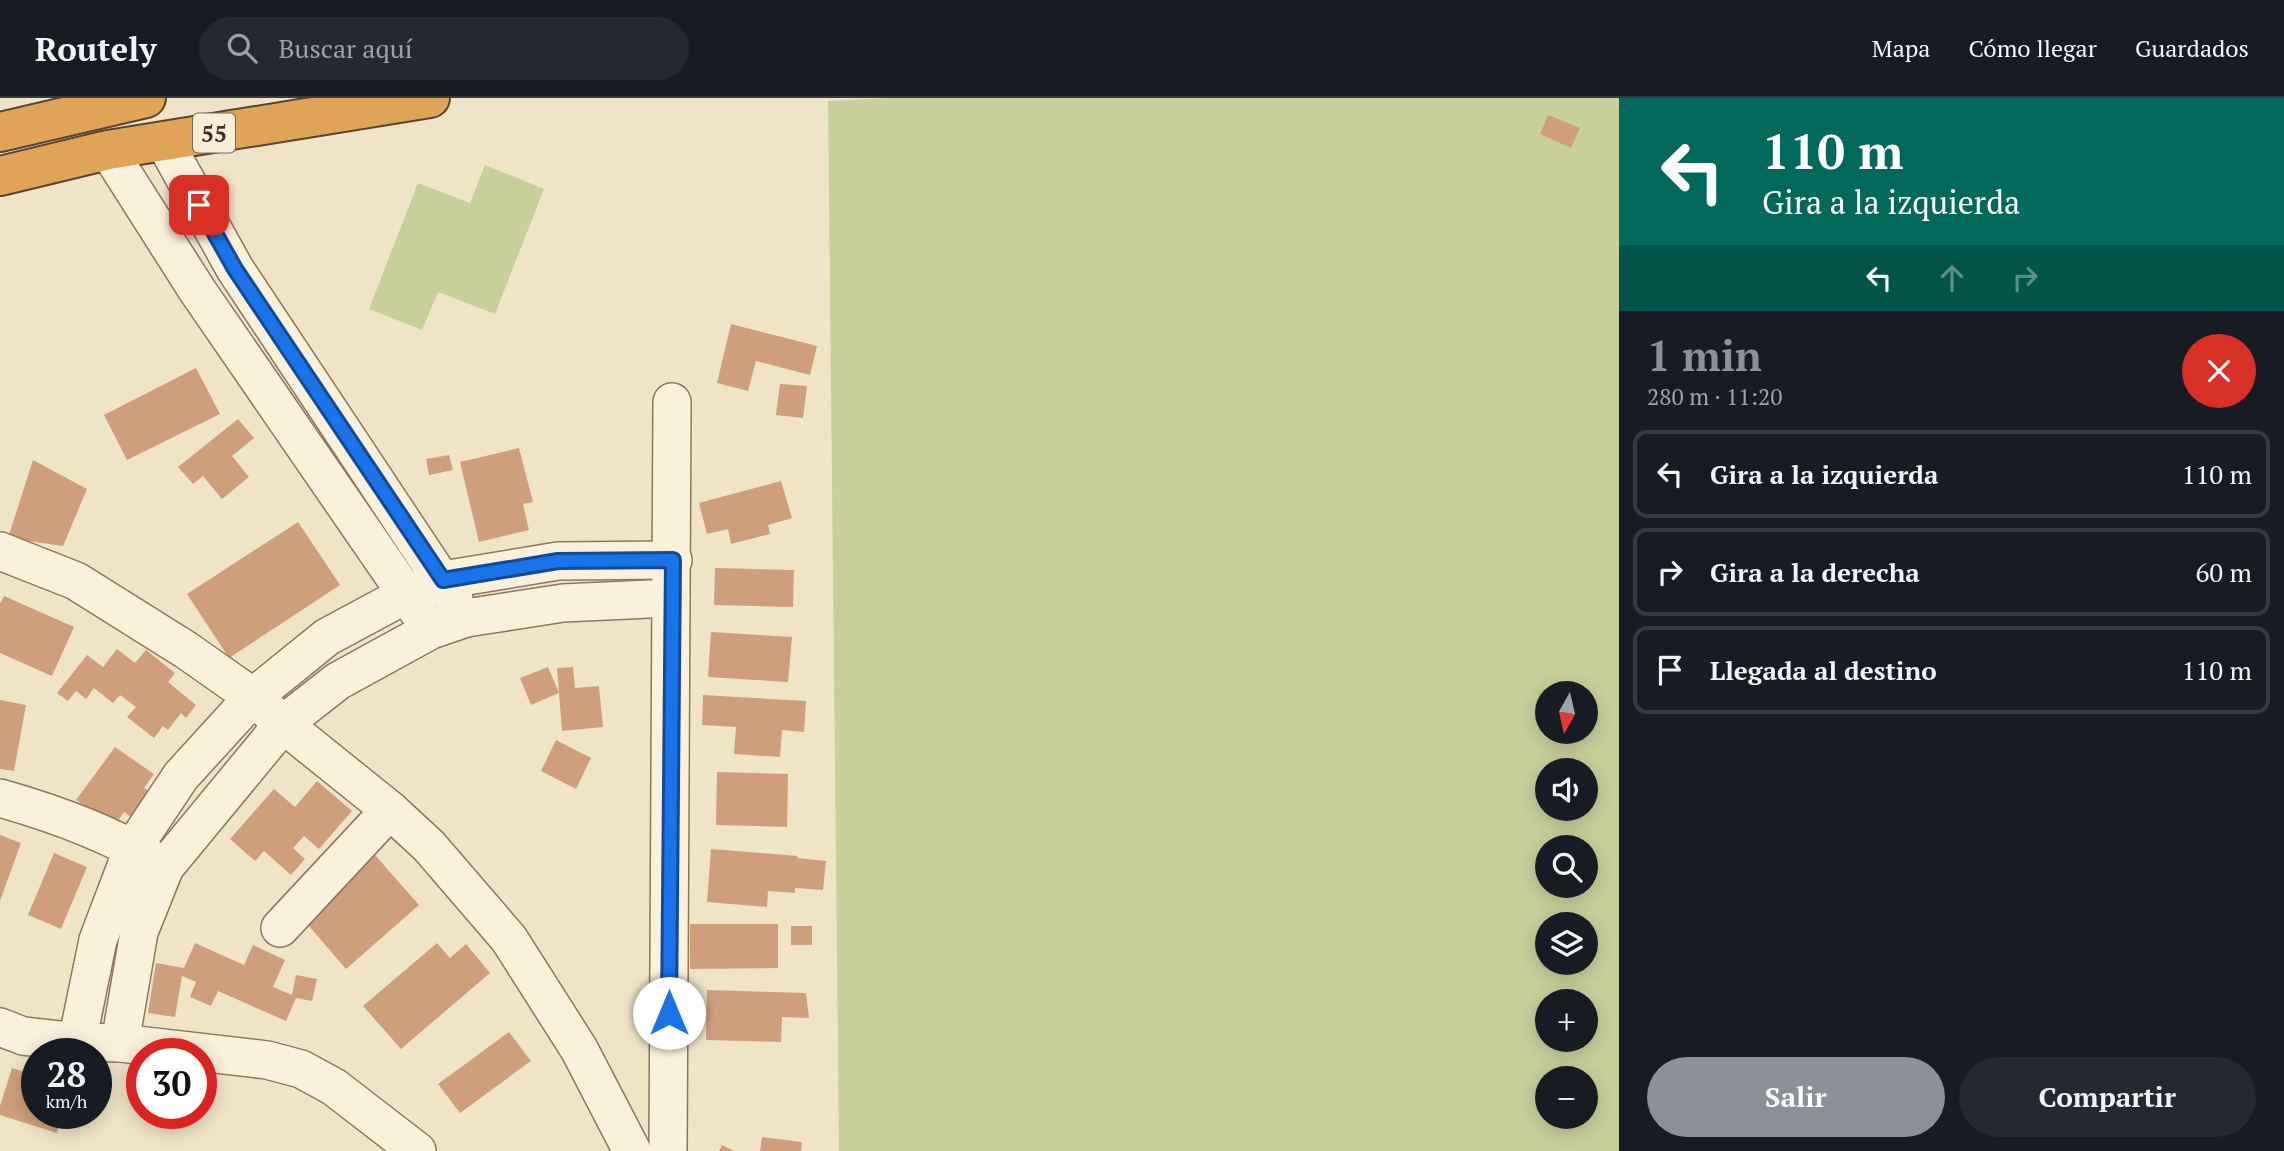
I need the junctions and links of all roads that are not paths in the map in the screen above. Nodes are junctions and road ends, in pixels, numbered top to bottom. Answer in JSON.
{"nodes":[{"id":1,"x":145,"y":98,"type":"edge"},
{"id":2,"x":430,"y":98,"type":"edge"},
{"id":3,"x":0,"y":132,"type":"edge"},
{"id":4,"x":164,"y":141,"type":"junction"},
{"id":5,"x":108,"y":150,"type":"junction"},
{"id":6,"x":0,"y":176,"type":"edge"},
{"id":7,"x":305,"y":374,"type":"junction"},
{"id":8,"x":270,"y":396,"type":"junction"},
{"id":9,"x":672,"y":402,"type":"dead end"},
{"id":10,"x":0,"y":551,"type":"edge"},
{"id":11,"x":673,"y":560,"type":"junction"},
{"id":12,"x":443,"y":580,"type":"junction"},
{"id":13,"x":407,"y":594,"type":"junction"},
{"id":14,"x":671,"y":598,"type":"junction"},
{"id":15,"x":466,"y":618,"type":"junction"},
{"id":16,"x":430,"y":630,"type":"junction"},
{"id":17,"x":253,"y":697,"type":"junction"},
{"id":18,"x":283,"y":724,"type":"junction"},
{"id":19,"x":0,"y":798,"type":"edge"},
{"id":20,"x":390,"y":810,"type":"junction"},
{"id":21,"x":134,"y":848,"type":"junction"},
{"id":22,"x":165,"y":867,"type":"junction"},
{"id":23,"x":279,"y":928,"type":"dead end"},
{"id":24,"x":0,"y":1027,"type":"edge"},
{"id":25,"x":41,"y":1038,"type":"edge"},
{"id":26,"x":79,"y":1038,"type":"edge"},
{"id":27,"x":112,"y":1043,"type":"edge"},
{"id":28,"x":120,"y":1043,"type":"junction"},
{"id":29,"x":417,"y":1151,"type":"edge"},
{"id":30,"x":632,"y":1151,"type":"edge"},
{"id":31,"x":668,"y":1151,"type":"edge"}],
"edges":[{"from":1,"to":3,"type":"highway"},
{"from":2,"to":4,"type":"highway","number":"55"},
{"from":4,"to":5,"type":"highway","number":"55"},
{"from":4,"to":7,"type":"street"},
{"from":5,"to":6,"type":"highway","number":"55"},
{"from":5,"to":8,"type":"street"},
{"from":7,"to":8,"type":"street"},
{"from":7,"to":12,"type":"street"},
{"from":8,"to":13,"type":"street"},
{"from":9,"to":11,"type":"street"},
{"from":10,"to":17,"type":"street"},
{"from":11,"to":12,"type":"street"},
{"from":11,"to":14,"type":"street"},
{"from":12,"to":13,"type":"street"},
{"from":12,"to":15,"type":"street"},
{"from":13,"to":16,"type":"street"},
{"from":13,"to":17,"type":"street"},
{"from":14,"to":15,"type":"street"},
{"from":14,"to":31,"type":"street"},
{"from":15,"to":16,"type":"street"},
{"from":16,"to":18,"type":"street"},
{"from":17,"to":18,"type":"street"},
{"from":17,"to":21,"type":"street"},
{"from":18,"to":20,"type":"street"},
{"from":18,"to":22,"type":"street"},
{"from":19,"to":21,"type":"street"},
{"from":20,"to":23,"type":"street"},
{"from":20,"to":30,"type":"street"},
{"from":21,"to":22,"type":"street"},
{"from":21,"to":26,"type":"street"},
{"from":22,"to":28,"type":"street"},
{"from":24,"to":25,"type":"street"},
{"from":27,"to":28,"type":"street"},
{"from":28,"to":29,"type":"street"}]}
